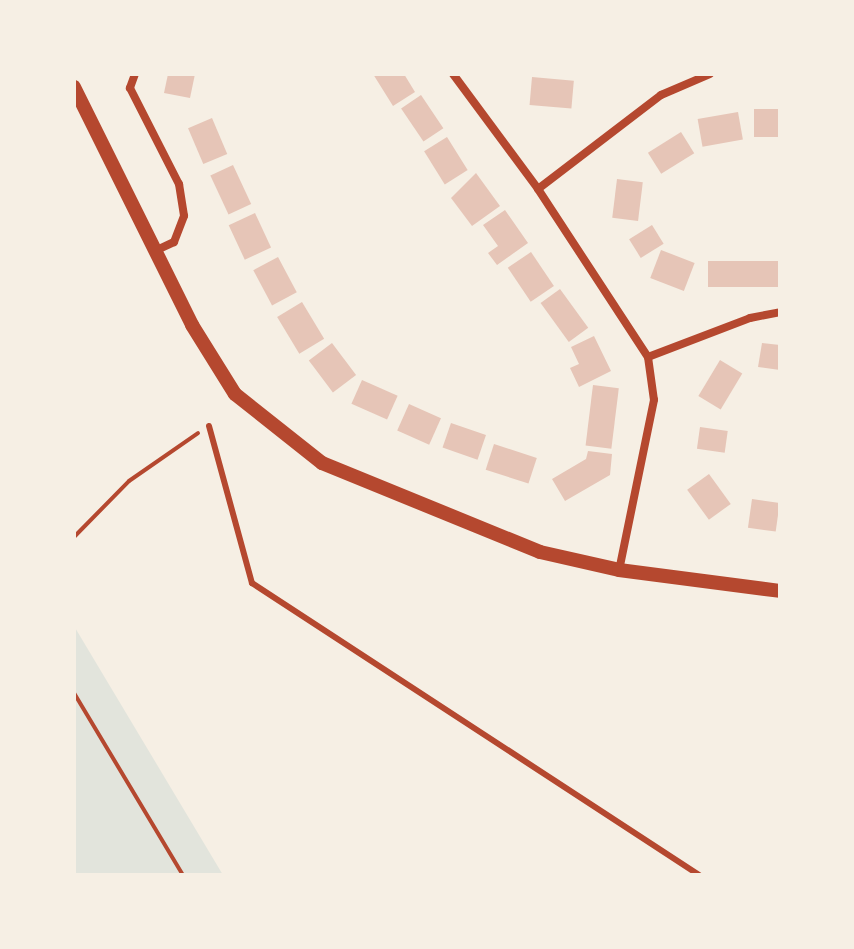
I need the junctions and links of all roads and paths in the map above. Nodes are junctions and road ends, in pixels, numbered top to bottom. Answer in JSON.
{"nodes":[{"id":1,"x":135,"y":74,"type":"edge"},
{"id":2,"x":453,"y":74,"type":"edge"},
{"id":3,"x":710,"y":74,"type":"edge"},
{"id":4,"x":74,"y":87,"type":"edge"},
{"id":5,"x":538,"y":189,"type":"junction"},
{"id":6,"x":155,"y":251,"type":"junction"},
{"id":7,"x":780,"y":312,"type":"edge"},
{"id":8,"x":648,"y":357,"type":"junction"},
{"id":9,"x":209,"y":426,"type":"joint"},
{"id":10,"x":74,"y":537,"type":"edge"},
{"id":11,"x":619,"y":570,"type":"junction"},
{"id":12,"x":780,"y":591,"type":"edge"},
{"id":13,"x":74,"y":693,"type":"edge"},
{"id":14,"x":183,"y":875,"type":"edge"},
{"id":15,"x":699,"y":875,"type":"edge"}],
"edges":[{"from":1,"to":6,"type":"street"},
{"from":2,"to":5,"type":"street"},
{"from":3,"to":5,"type":"street"},
{"from":4,"to":6,"type":"street"},
{"from":5,"to":8,"type":"street"},
{"from":6,"to":11,"type":"street"},
{"from":7,"to":8,"type":"street"},
{"from":8,"to":11,"type":"street"},
{"from":9,"to":10,"type":"path"},
{"from":9,"to":15,"type":"lane"},
{"from":11,"to":12,"type":"street"},
{"from":13,"to":14,"type":"path"}]}
